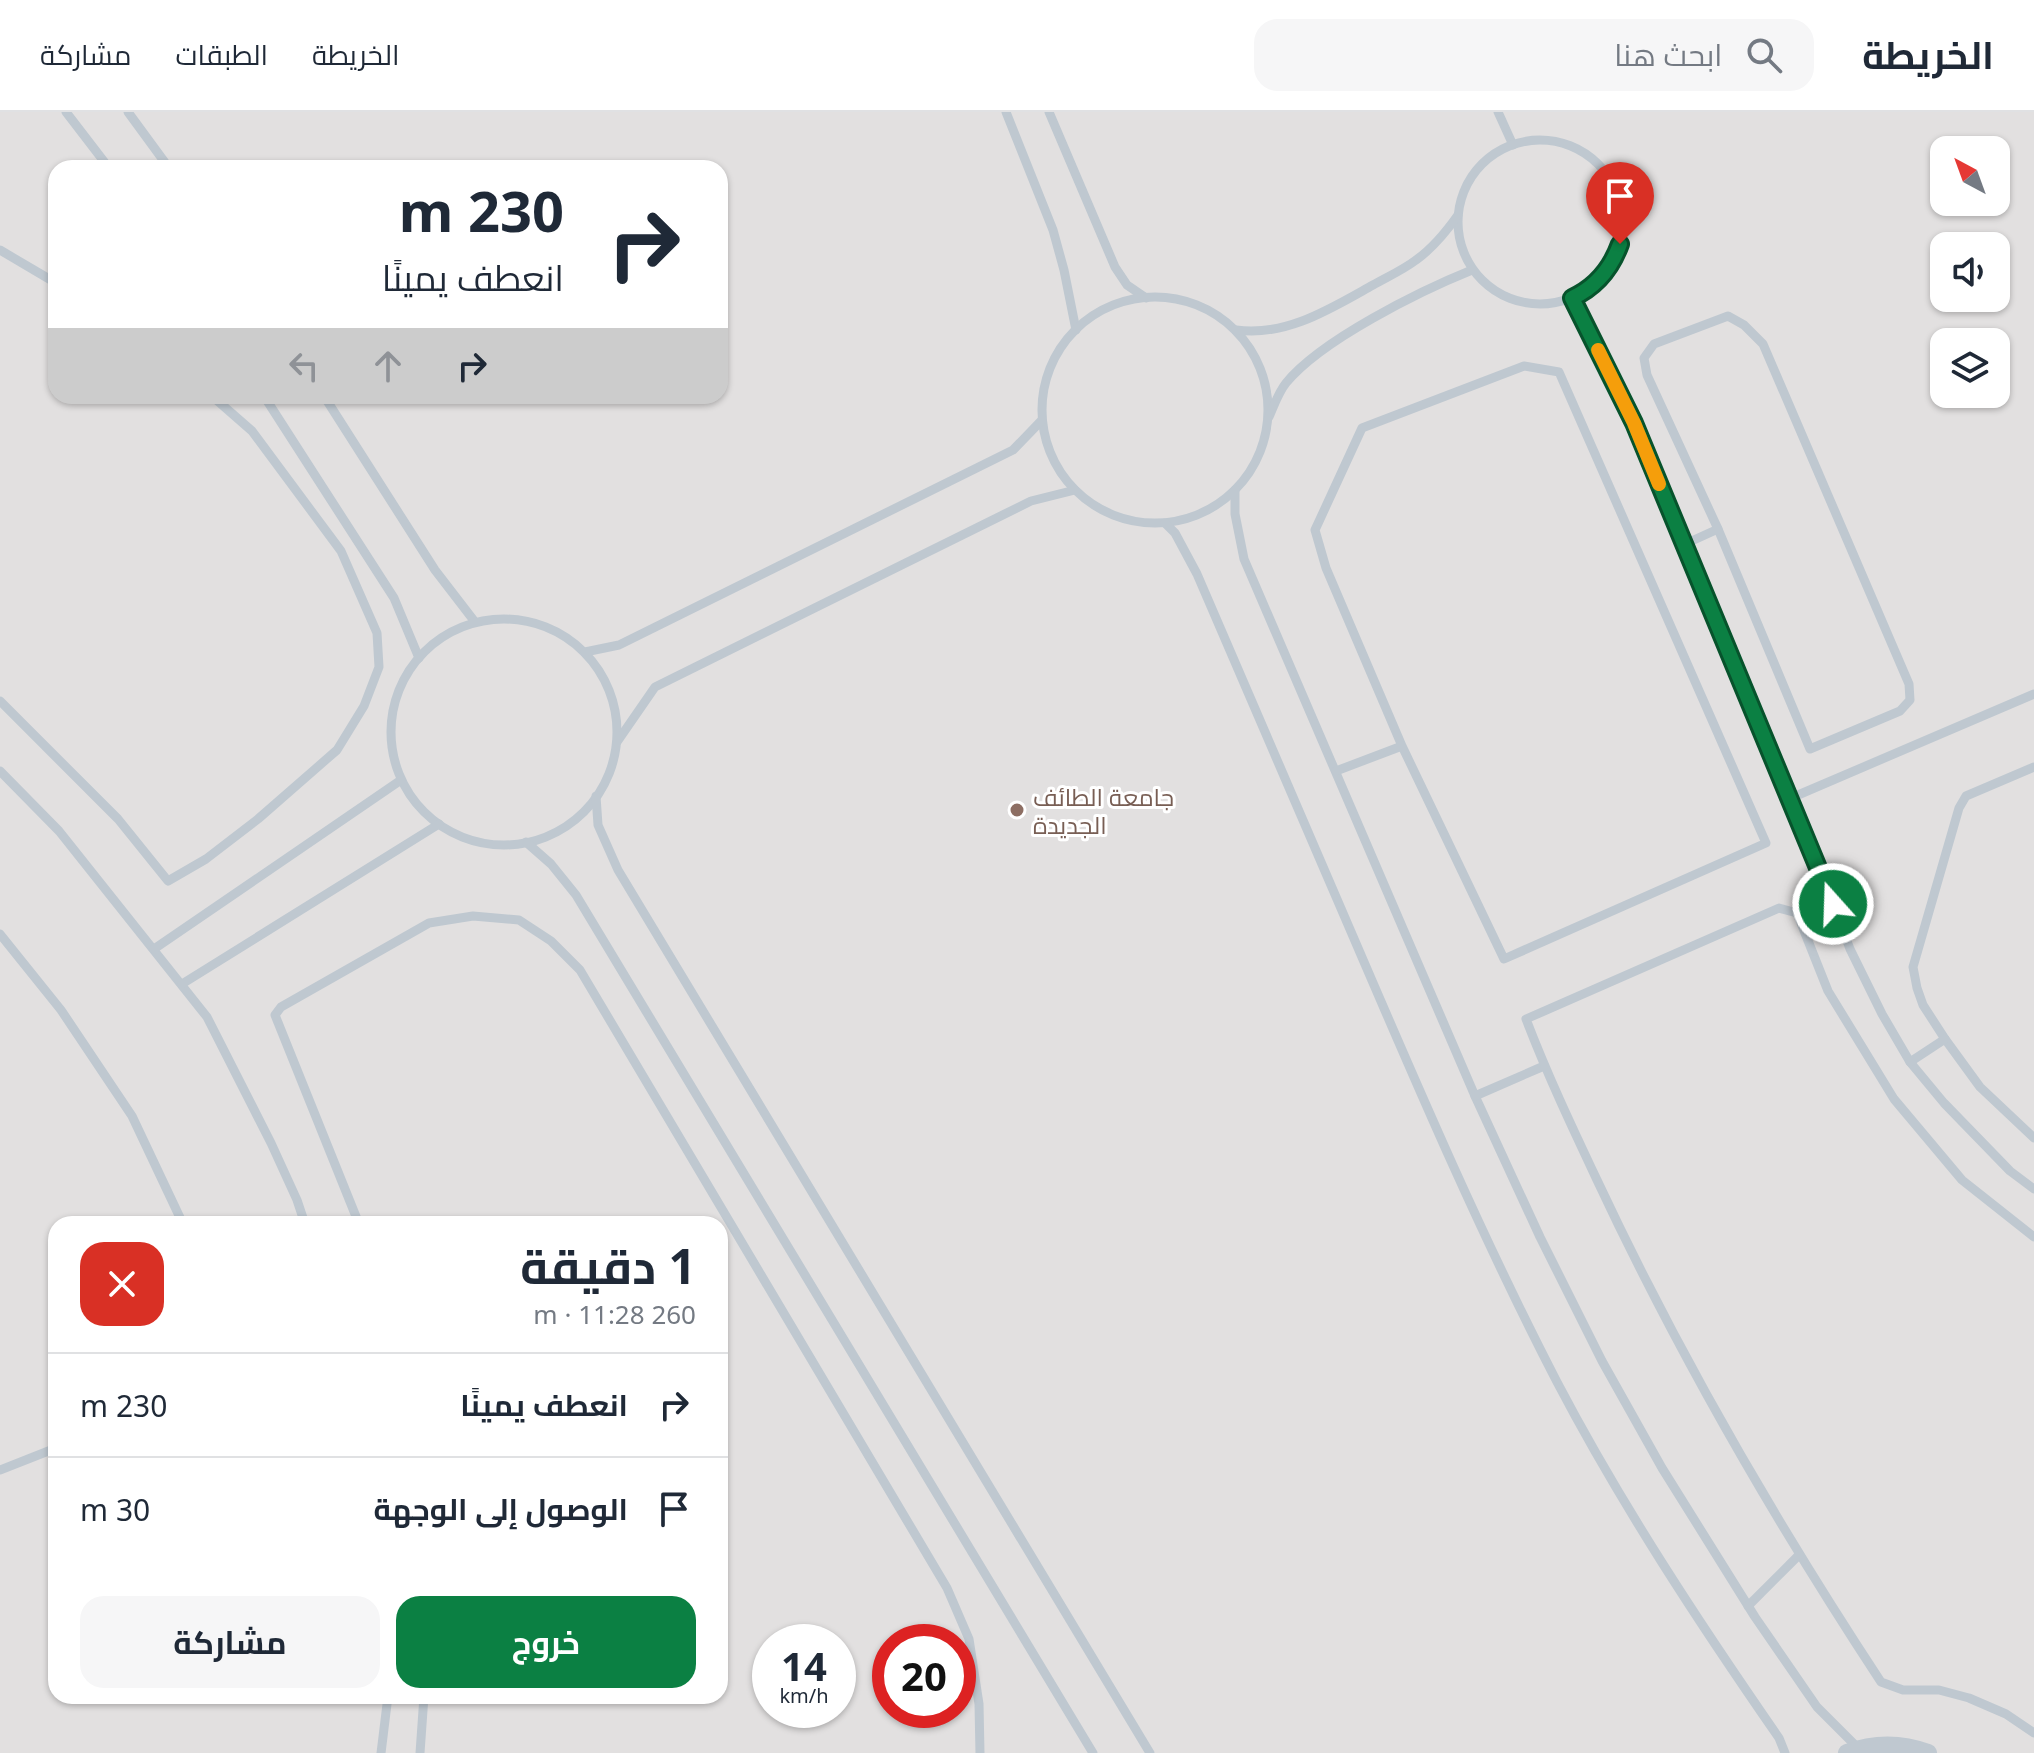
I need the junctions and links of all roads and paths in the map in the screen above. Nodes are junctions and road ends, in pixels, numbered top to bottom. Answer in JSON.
{"nodes":[{"id":1,"x":66,"y":112,"type":"edge"},
{"id":2,"x":128,"y":112,"type":"edge"},
{"id":3,"x":1006,"y":112,"type":"edge"},
{"id":4,"x":1049,"y":112,"type":"edge"},
{"id":5,"x":1498,"y":112,"type":"edge"},
{"id":6,"x":1513,"y":145,"type":"junction"},
{"id":7,"x":103,"y":160,"type":"edge"},
{"id":8,"x":163,"y":160,"type":"edge"},
{"id":9,"x":1458,"y":215,"type":"junction"},
{"id":10,"x":0,"y":250,"type":"edge"},
{"id":11,"x":1472,"y":270,"type":"junction"},
{"id":12,"x":48,"y":278,"type":"edge"},
{"id":13,"x":1146,"y":298,"type":"junction"},
{"id":14,"x":1572,"y":298,"type":"junction"},
{"id":15,"x":1076,"y":330,"type":"junction"},
{"id":16,"x":1236,"y":330,"type":"junction"},
{"id":17,"x":221,"y":404,"type":"edge"},
{"id":18,"x":269,"y":404,"type":"edge"},
{"id":19,"x":329,"y":404,"type":"edge"},
{"id":20,"x":1042,"y":420,"type":"junction"},
{"id":21,"x":1268,"y":420,"type":"junction"},
{"id":22,"x":1075,"y":490,"type":"junction"},
{"id":23,"x":1235,"y":490,"type":"junction"},
{"id":24,"x":1165,"y":523,"type":"junction"},
{"id":25,"x":1718,"y":529,"type":"junction"},
{"id":26,"x":1685,"y":544,"type":"junction"},
{"id":27,"x":475,"y":622,"type":"junction"},
{"id":28,"x":585,"y":652,"type":"junction"},
{"id":29,"x":419,"y":658,"type":"junction"},
{"id":30,"x":2034,"y":694,"type":"edge"},
{"id":31,"x":0,"y":701,"type":"edge"},
{"id":32,"x":617,"y":742,"type":"junction"},
{"id":33,"x":1402,"y":746,"type":"junction"},
{"id":34,"x":2034,"y":767,"type":"edge"},
{"id":35,"x":0,"y":771,"type":"edge"},
{"id":36,"x":1336,"y":771,"type":"junction"},
{"id":37,"x":401,"y":780,"type":"junction"},
{"id":38,"x":596,"y":796,"type":"junction"},
{"id":39,"x":1791,"y":798,"type":"junction"},
{"id":40,"x":439,"y":824,"type":"junction"},
{"id":41,"x":526,"y":842,"type":"junction"},
{"id":42,"x":0,"y":934,"type":"edge"},
{"id":43,"x":154,"y":949,"type":"junction"},
{"id":44,"x":182,"y":984,"type":"junction"},
{"id":45,"x":1945,"y":1039,"type":"junction"},
{"id":46,"x":1910,"y":1062,"type":"junction"},
{"id":47,"x":1544,"y":1066,"type":"junction"},
{"id":48,"x":1475,"y":1096,"type":"junction"},
{"id":49,"x":2034,"y":1138,"type":"edge"},
{"id":50,"x":2034,"y":1189,"type":"edge"},
{"id":51,"x":179,"y":1216,"type":"edge"},
{"id":52,"x":302,"y":1216,"type":"edge"},
{"id":53,"x":356,"y":1216,"type":"edge"},
{"id":54,"x":726,"y":1216,"type":"edge"},
{"id":55,"x":728,"y":1219,"type":"edge"},
{"id":56,"x":2034,"y":1237,"type":"edge"},
{"id":57,"x":48,"y":1451,"type":"edge"},
{"id":58,"x":0,"y":1470,"type":"edge"},
{"id":59,"x":1799,"y":1555,"type":"junction"},
{"id":60,"x":1748,"y":1606,"type":"junction"},
{"id":61,"x":387,"y":1704,"type":"edge"},
{"id":62,"x":423,"y":1704,"type":"edge"},
{"id":63,"x":2034,"y":1733,"type":"edge"},
{"id":64,"x":1853,"y":1751,"type":"edge"},
{"id":65,"x":381,"y":1753,"type":"edge"},
{"id":66,"x":420,"y":1753,"type":"edge"},
{"id":67,"x":980,"y":1753,"type":"edge"},
{"id":68,"x":1093,"y":1753,"type":"edge"},
{"id":69,"x":1150,"y":1753,"type":"edge"},
{"id":70,"x":1785,"y":1753,"type":"edge"},
{"id":71,"x":1928,"y":1753,"type":"edge"}],
"edges":[{"from":1,"to":7,"type":"lane"},
{"from":2,"to":8,"type":"lane"},
{"from":3,"to":15,"type":"lane"},
{"from":4,"to":13,"type":"lane"},
{"from":5,"to":6,"type":"lane"},
{"from":6,"to":9,"type":"lane"},
{"from":6,"to":14,"type":"lane"},
{"from":9,"to":11,"type":"lane"},
{"from":9,"to":16,"type":"lane"},
{"from":10,"to":12,"type":"lane"},
{"from":11,"to":14,"type":"lane"},
{"from":11,"to":21,"type":"lane"},
{"from":13,"to":15,"type":"lane"},
{"from":13,"to":16,"type":"lane"},
{"from":14,"to":26,"type":"lane"},
{"from":15,"to":20,"type":"lane"},
{"from":16,"to":21,"type":"lane"},
{"from":17,"to":31,"type":"lane"},
{"from":18,"to":29,"type":"lane"},
{"from":19,"to":27,"type":"lane"},
{"from":20,"to":22,"type":"lane"},
{"from":20,"to":28,"type":"lane"},
{"from":21,"to":23,"type":"lane"},
{"from":22,"to":24,"type":"lane"},
{"from":22,"to":32,"type":"lane"},
{"from":23,"to":24,"type":"lane"},
{"from":23,"to":36,"type":"lane"},
{"from":24,"to":70,"type":"lane"},
{"from":25,"to":25,"type":"lane"},
{"from":25,"to":26,"type":"lane"},
{"from":26,"to":39,"type":"lane"},
{"from":27,"to":28,"type":"lane"},
{"from":27,"to":29,"type":"lane"},
{"from":28,"to":32,"type":"lane"},
{"from":29,"to":37,"type":"lane"},
{"from":30,"to":39,"type":"lane"},
{"from":32,"to":38,"type":"lane"},
{"from":33,"to":33,"type":"lane"},
{"from":33,"to":36,"type":"lane"},
{"from":34,"to":45,"type":"lane"},
{"from":35,"to":43,"type":"lane"},
{"from":36,"to":48,"type":"lane"},
{"from":37,"to":40,"type":"lane"},
{"from":37,"to":43,"type":"lane"},
{"from":38,"to":41,"type":"lane"},
{"from":38,"to":69,"type":"lane"},
{"from":39,"to":46,"type":"lane"},
{"from":40,"to":41,"type":"lane"},
{"from":40,"to":44,"type":"lane"},
{"from":41,"to":68,"type":"lane"},
{"from":42,"to":51,"type":"lane"},
{"from":43,"to":44,"type":"lane"},
{"from":44,"to":52,"type":"lane"},
{"from":45,"to":46,"type":"lane"},
{"from":45,"to":49,"type":"lane"},
{"from":46,"to":50,"type":"lane"},
{"from":47,"to":48,"type":"lane"},
{"from":47,"to":56,"type":"lane"},
{"from":47,"to":59,"type":"lane"},
{"from":48,"to":60,"type":"lane"},
{"from":53,"to":54,"type":"lane"},
{"from":55,"to":67,"type":"lane"},
{"from":57,"to":58,"type":"lane"},
{"from":59,"to":60,"type":"lane"},
{"from":59,"to":63,"type":"lane"},
{"from":60,"to":64,"type":"lane"},
{"from":61,"to":65,"type":"lane"},
{"from":62,"to":66,"type":"lane"},
{"from":64,"to":71,"type":"street"}]}
